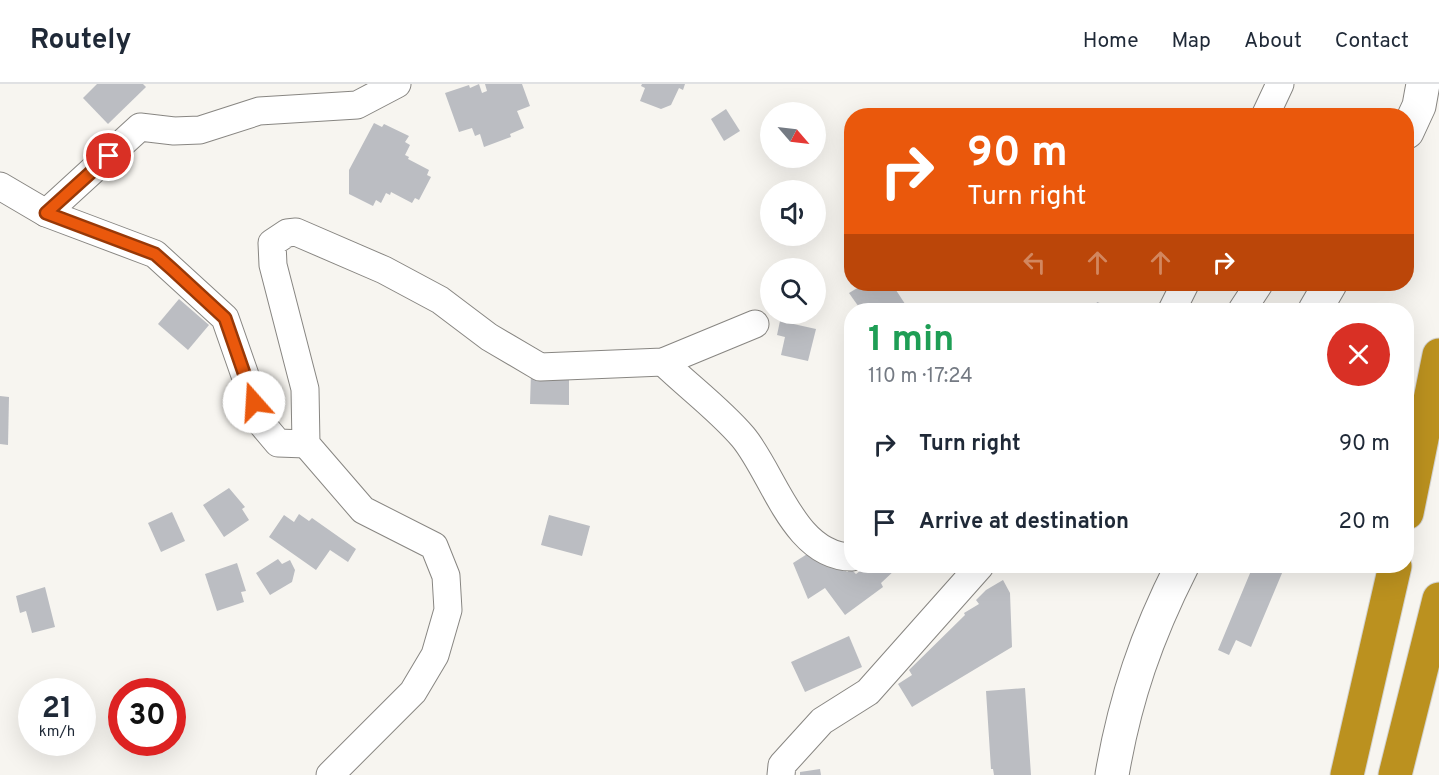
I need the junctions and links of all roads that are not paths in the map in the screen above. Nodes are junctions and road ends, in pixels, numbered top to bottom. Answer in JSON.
{"nodes":[{"id":1,"x":397,"y":84,"type":"edge"},
{"id":2,"x":1280,"y":84,"type":"edge"},
{"id":3,"x":1423,"y":84,"type":"edge"},
{"id":4,"x":1269,"y":108,"type":"edge"},
{"id":5,"x":1414,"y":117,"type":"edge"},
{"id":6,"x":0,"y":186,"type":"edge"},
{"id":7,"x":46,"y":213,"type":"junction"},
{"id":8,"x":755,"y":324,"type":"dead end"},
{"id":9,"x":1439,"y":355,"type":"edge"},
{"id":10,"x":663,"y":362,"type":"junction"},
{"id":11,"x":306,"y":444,"type":"junction"},
{"id":12,"x":1414,"y":478,"type":"edge"},
{"id":13,"x":844,"y":556,"type":"edge"},
{"id":14,"x":974,"y":573,"type":"edge"},
{"id":15,"x":1179,"y":573,"type":"edge"},
{"id":16,"x":1393,"y":573,"type":"edge"},
{"id":17,"x":1439,"y":598,"type":"edge"},
{"id":18,"x":330,"y":775,"type":"edge"},
{"id":19,"x":781,"y":775,"type":"edge"},
{"id":20,"x":1112,"y":775,"type":"edge"},
{"id":21,"x":1347,"y":775,"type":"edge"},
{"id":22,"x":1395,"y":775,"type":"edge"}],
"edges":[{"from":1,"to":7,"type":"street"},
{"from":2,"to":4,"type":"street"},
{"from":3,"to":5,"type":"main road"},
{"from":6,"to":7,"type":"street"},
{"from":7,"to":11,"type":"street"},
{"from":8,"to":10,"type":"street"},
{"from":9,"to":12,"type":"highway"},
{"from":10,"to":11,"type":"street"},
{"from":10,"to":13,"type":"street"},
{"from":11,"to":18,"type":"street"},
{"from":14,"to":19,"type":"street"},
{"from":15,"to":20,"type":"main road"},
{"from":16,"to":21,"type":"highway"},
{"from":17,"to":22,"type":"highway"}]}
